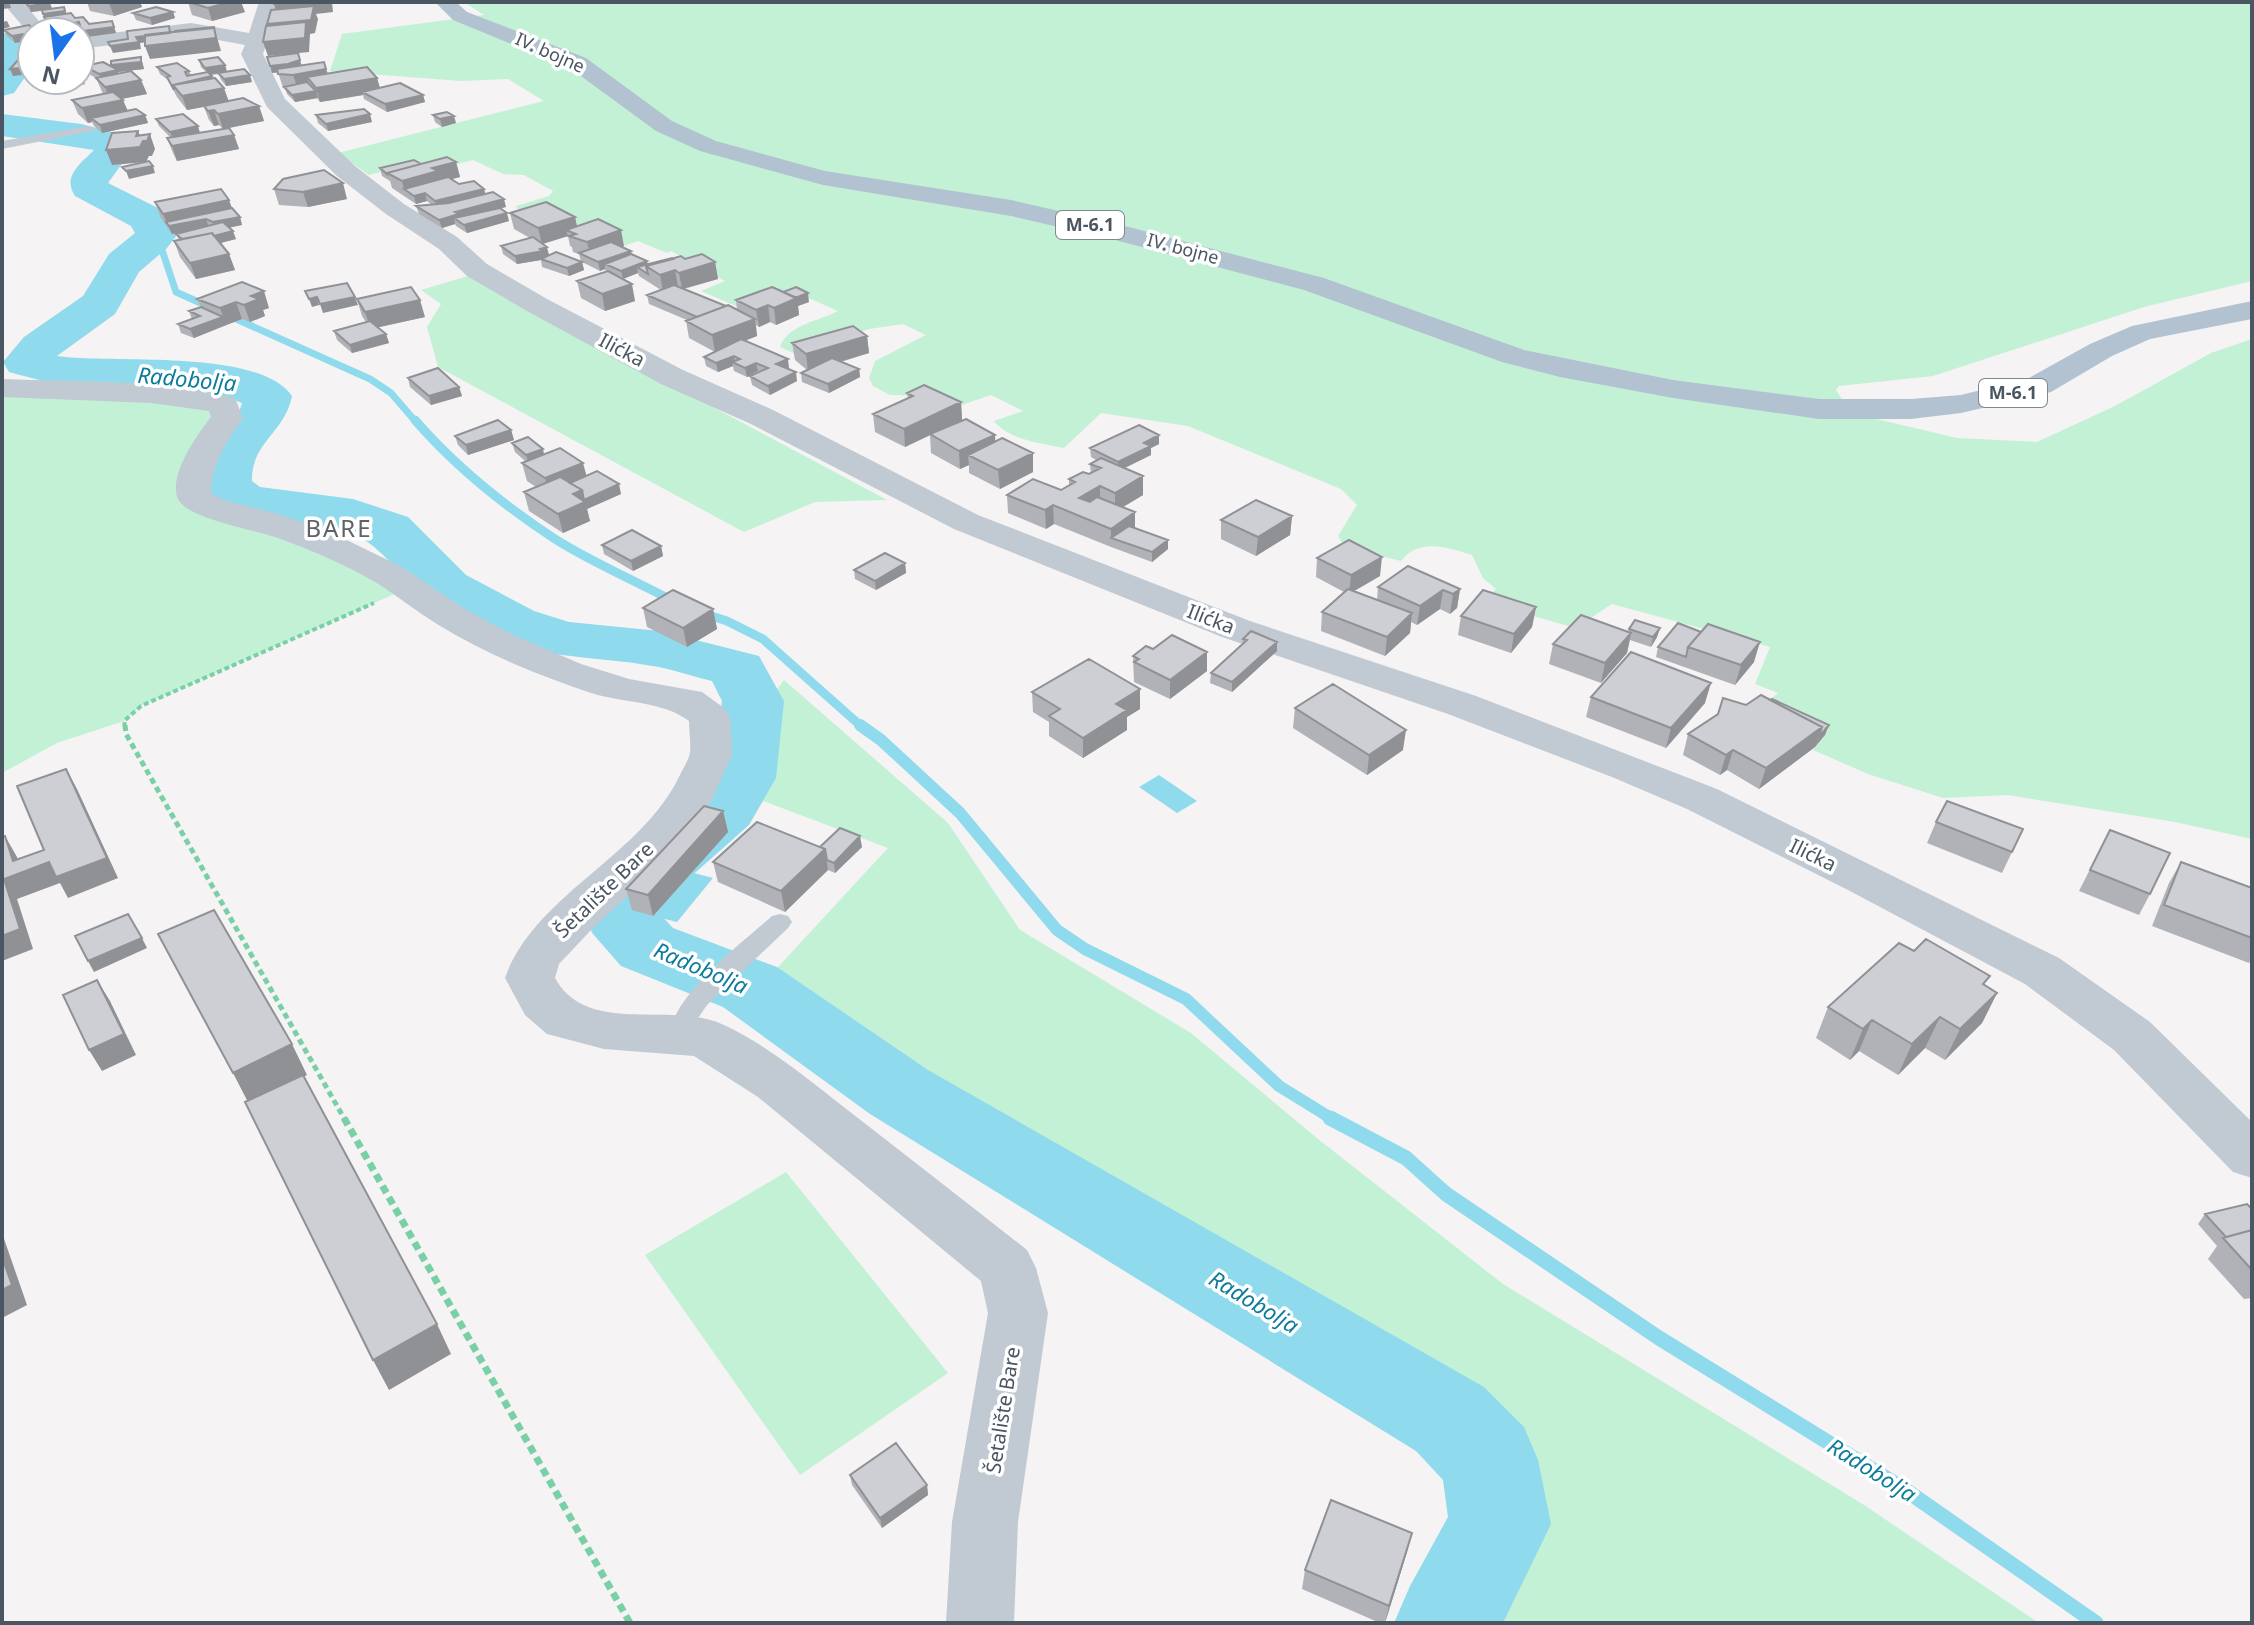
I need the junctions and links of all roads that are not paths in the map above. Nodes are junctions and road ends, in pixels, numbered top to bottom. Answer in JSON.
{"nodes":[{"id":1,"x":269,"y":2,"type":"edge"},
{"id":2,"x":445,"y":2,"type":"edge"},
{"id":3,"x":96,"y":41,"type":"edge"},
{"id":4,"x":256,"y":41,"type":"junction"},
{"id":5,"x":83,"y":131,"type":"dead end"},
{"id":6,"x":2,"y":145,"type":"edge"},
{"id":7,"x":2252,"y":310,"type":"edge"},
{"id":8,"x":2,"y":388,"type":"edge"},
{"id":9,"x":780,"y":922,"type":"dead end"},
{"id":10,"x":683,"y":1035,"type":"junction"},
{"id":11,"x":2252,"y":1156,"type":"edge"},
{"id":12,"x":980,"y":1623,"type":"edge"}],
"edges":[{"from":1,"to":4,"type":"street","name":"Ilićka"},
{"from":2,"to":7,"type":"main road","name":"IV. bojne","number":"M-6.1"},
{"from":3,"to":4,"type":"street"},
{"from":4,"to":11,"type":"street","name":"Ilićka"},
{"from":5,"to":6,"type":"lane"},
{"from":8,"to":10,"type":"street","name":"Šetalište Bare"},
{"from":9,"to":10,"type":"lane"},
{"from":10,"to":12,"type":"street","name":"Šetalište Bare"}]}
